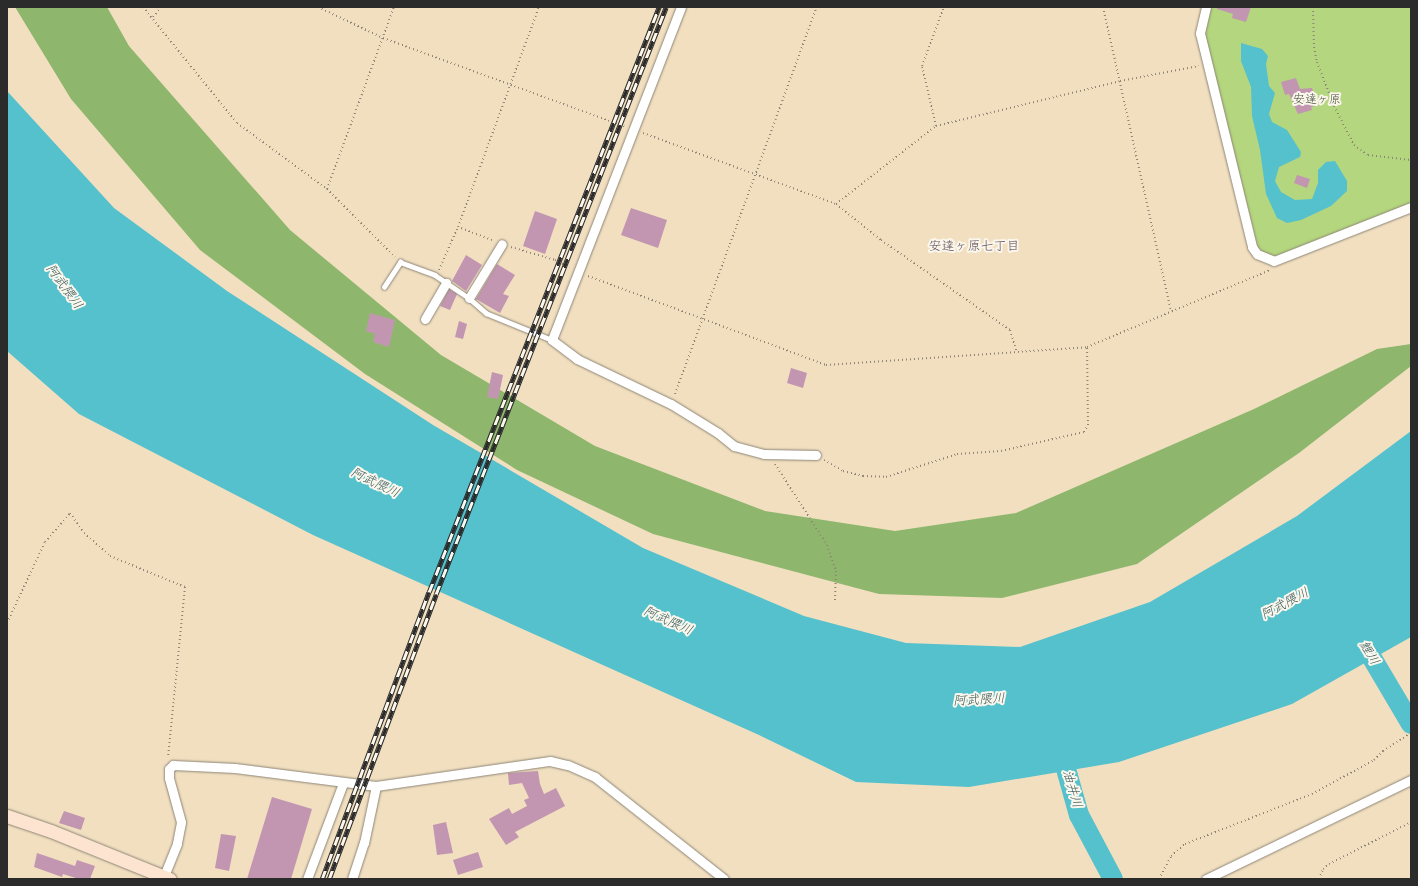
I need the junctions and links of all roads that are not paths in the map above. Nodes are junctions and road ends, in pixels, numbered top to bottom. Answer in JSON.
{"nodes":[{"id":1,"x":681,"y":7,"type":"edge"},
{"id":2,"x":1206,"y":7,"type":"edge"},
{"id":3,"x":1411,"y":207,"type":"edge"},
{"id":4,"x":502,"y":244,"type":"road end"},
{"id":5,"x":446,"y":283,"type":"junction"},
{"id":6,"x":384,"y":287,"type":"dead end"},
{"id":7,"x":469,"y":298,"type":"junction"},
{"id":8,"x":425,"y":319,"type":"dead end"},
{"id":9,"x":552,"y":340,"type":"junction"},
{"id":10,"x":816,"y":455,"type":"road end"},
{"id":11,"x":1411,"y":780,"type":"edge"},
{"id":12,"x":343,"y":783,"type":"junction"},
{"id":13,"x":376,"y":786,"type":"junction"},
{"id":14,"x":7,"y":816,"type":"edge"},
{"id":15,"x":167,"y":877,"type":"edge"},
{"id":16,"x":307,"y":879,"type":"edge"},
{"id":17,"x":352,"y":879,"type":"edge"},
{"id":18,"x":724,"y":879,"type":"edge"},
{"id":19,"x":1206,"y":879,"type":"edge"}],
"edges":[{"from":1,"to":9,"type":"street"},
{"from":2,"to":3,"type":"street"},
{"from":4,"to":7,"type":"street"},
{"from":5,"to":6,"type":"lane"},
{"from":5,"to":7,"type":"lane"},
{"from":5,"to":8,"type":"street"},
{"from":7,"to":9,"type":"lane"},
{"from":9,"to":10,"type":"street"},
{"from":11,"to":19,"type":"street"},
{"from":12,"to":13,"type":"street"},
{"from":12,"to":15,"type":"street"},
{"from":12,"to":16,"type":"street"},
{"from":13,"to":17,"type":"street"},
{"from":13,"to":18,"type":"street"},
{"from":14,"to":15,"type":"street"}]}
